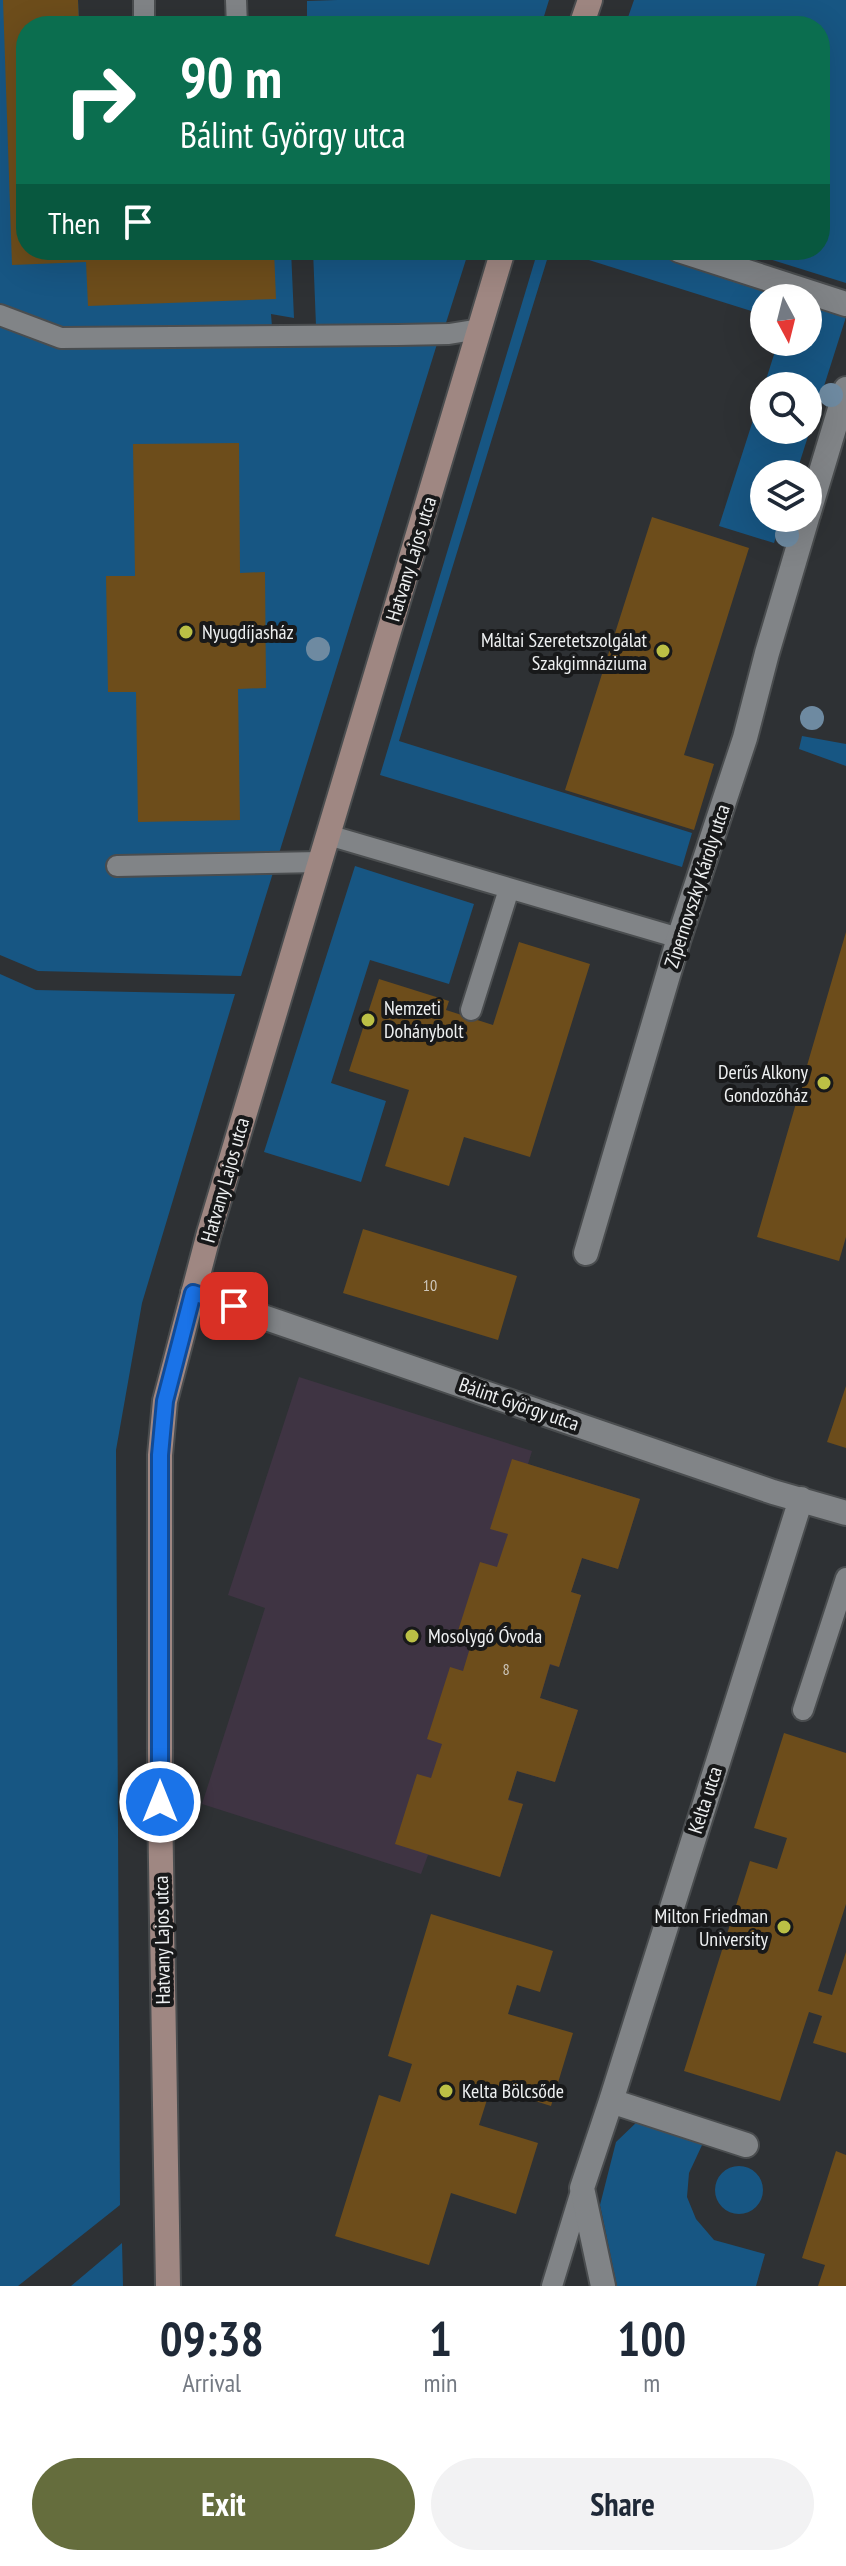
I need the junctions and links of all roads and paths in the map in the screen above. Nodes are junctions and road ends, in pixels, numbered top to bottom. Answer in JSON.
{"nodes":[{"id":1,"x":500,"y":260,"type":"edge"},
{"id":2,"x":710,"y":260,"type":"edge"},
{"id":3,"x":846,"y":304,"type":"edge"},
{"id":4,"x":0,"y":315,"type":"edge"},
{"id":5,"x":480,"y":329,"type":"junction"},
{"id":6,"x":846,"y":389,"type":"edge"},
{"id":7,"x":822,"y":470,"type":"edge"},
{"id":8,"x":803,"y":532,"type":"edge"},
{"id":9,"x":328,"y":835,"type":"junction"},
{"id":10,"x":320,"y":862,"type":"junction"},
{"id":11,"x":117,"y":866,"type":"dead end"},
{"id":12,"x":509,"y":889,"type":"junction"},
{"id":13,"x":679,"y":938,"type":"junction"},
{"id":14,"x":471,"y":1010,"type":"dead end"},
{"id":15,"x":586,"y":1253,"type":"dead end"},
{"id":16,"x":193,"y":1293,"type":"junction"},
{"id":17,"x":801,"y":1499,"type":"junction"},
{"id":18,"x":846,"y":1513,"type":"edge"},
{"id":19,"x":846,"y":1578,"type":"edge"},
{"id":20,"x":803,"y":1710,"type":"dead end"},
{"id":21,"x":611,"y":2101,"type":"junction"},
{"id":22,"x":746,"y":2145,"type":"dead end"},
{"id":23,"x":582,"y":2188,"type":"junction"},
{"id":24,"x":168,"y":2286,"type":"edge"},
{"id":25,"x":552,"y":2286,"type":"edge"},
{"id":26,"x":603,"y":2286,"type":"edge"}],
"edges":[{"from":1,"to":5,"type":"street","name":"Hatvany Lajos utca"},
{"from":2,"to":3,"type":"street"},
{"from":4,"to":5,"type":"lane"},
{"from":5,"to":9,"type":"street","name":"Hatvany Lajos utca"},
{"from":6,"to":7,"type":"street","name":"Zipernovszky Károly utca"},
{"from":8,"to":13,"type":"street","name":"Zipernovszky Károly utca"},
{"from":9,"to":10,"type":"street","name":"Hatvany Lajos utca"},
{"from":9,"to":12,"type":"lane"},
{"from":10,"to":11,"type":"lane"},
{"from":10,"to":16,"type":"street","name":"Hatvany Lajos utca"},
{"from":12,"to":13,"type":"lane"},
{"from":12,"to":14,"type":"lane"},
{"from":13,"to":15,"type":"street","name":"Zipernovszky Károly utca"},
{"from":16,"to":17,"type":"street","name":"Bálint György utca"},
{"from":16,"to":24,"type":"street","name":"Hatvany Lajos utca"},
{"from":17,"to":18,"type":"street","name":"Bálint György utca"},
{"from":17,"to":21,"type":"street","name":"Kelta utca"},
{"from":19,"to":20,"type":"lane"},
{"from":21,"to":22,"type":"street"},
{"from":21,"to":23,"type":"street","name":"Kelta utca"},
{"from":23,"to":25,"type":"lane"},
{"from":23,"to":26,"type":"street"}]}
